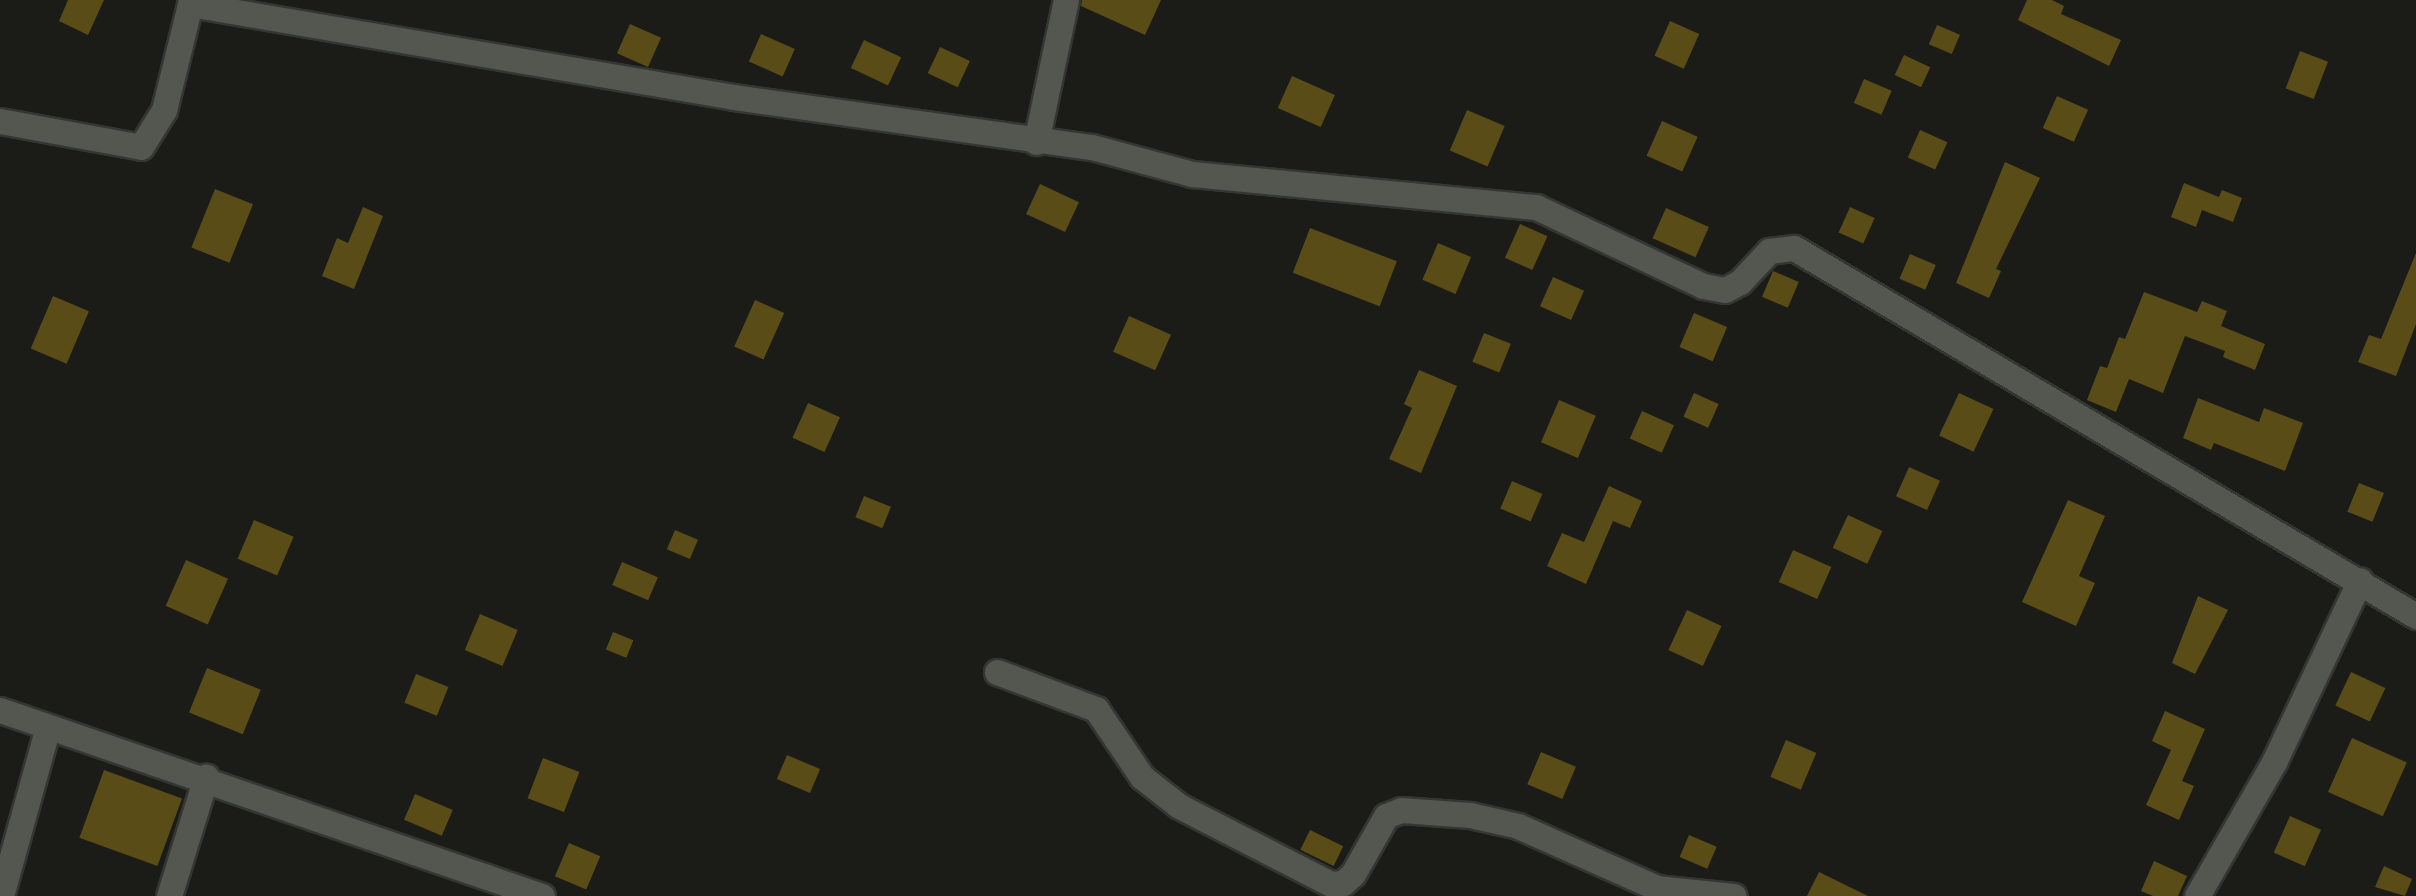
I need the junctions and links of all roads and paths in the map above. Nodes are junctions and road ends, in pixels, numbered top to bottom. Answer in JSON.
{"nodes":[{"id":1,"x":1066,"y":0,"type":"edge"},
{"id":2,"x":0,"y":121,"type":"edge"},
{"id":3,"x":1036,"y":142,"type":"junction"},
{"id":4,"x":2360,"y":580,"type":"junction"},
{"id":5,"x":2416,"y":616,"type":"edge"},
{"id":6,"x":998,"y":672,"type":"dead end"},
{"id":7,"x":0,"y":710,"type":"edge"},
{"id":8,"x":48,"y":727,"type":"junction"},
{"id":9,"x":206,"y":778,"type":"junction"},
{"id":10,"x":0,"y":896,"type":"edge"},
{"id":11,"x":169,"y":896,"type":"edge"},
{"id":12,"x":542,"y":896,"type":"edge"},
{"id":13,"x":1734,"y":896,"type":"edge"},
{"id":14,"x":2197,"y":896,"type":"edge"}],
"edges":[{"from":1,"to":3,"type":"street"},
{"from":2,"to":3,"type":"street"},
{"from":3,"to":4,"type":"street"},
{"from":4,"to":5,"type":"street"},
{"from":4,"to":14,"type":"street"},
{"from":6,"to":13,"type":"street"},
{"from":7,"to":8,"type":"street"},
{"from":8,"to":9,"type":"street"},
{"from":8,"to":10,"type":"street"},
{"from":9,"to":11,"type":"street"},
{"from":9,"to":12,"type":"street"}]}
